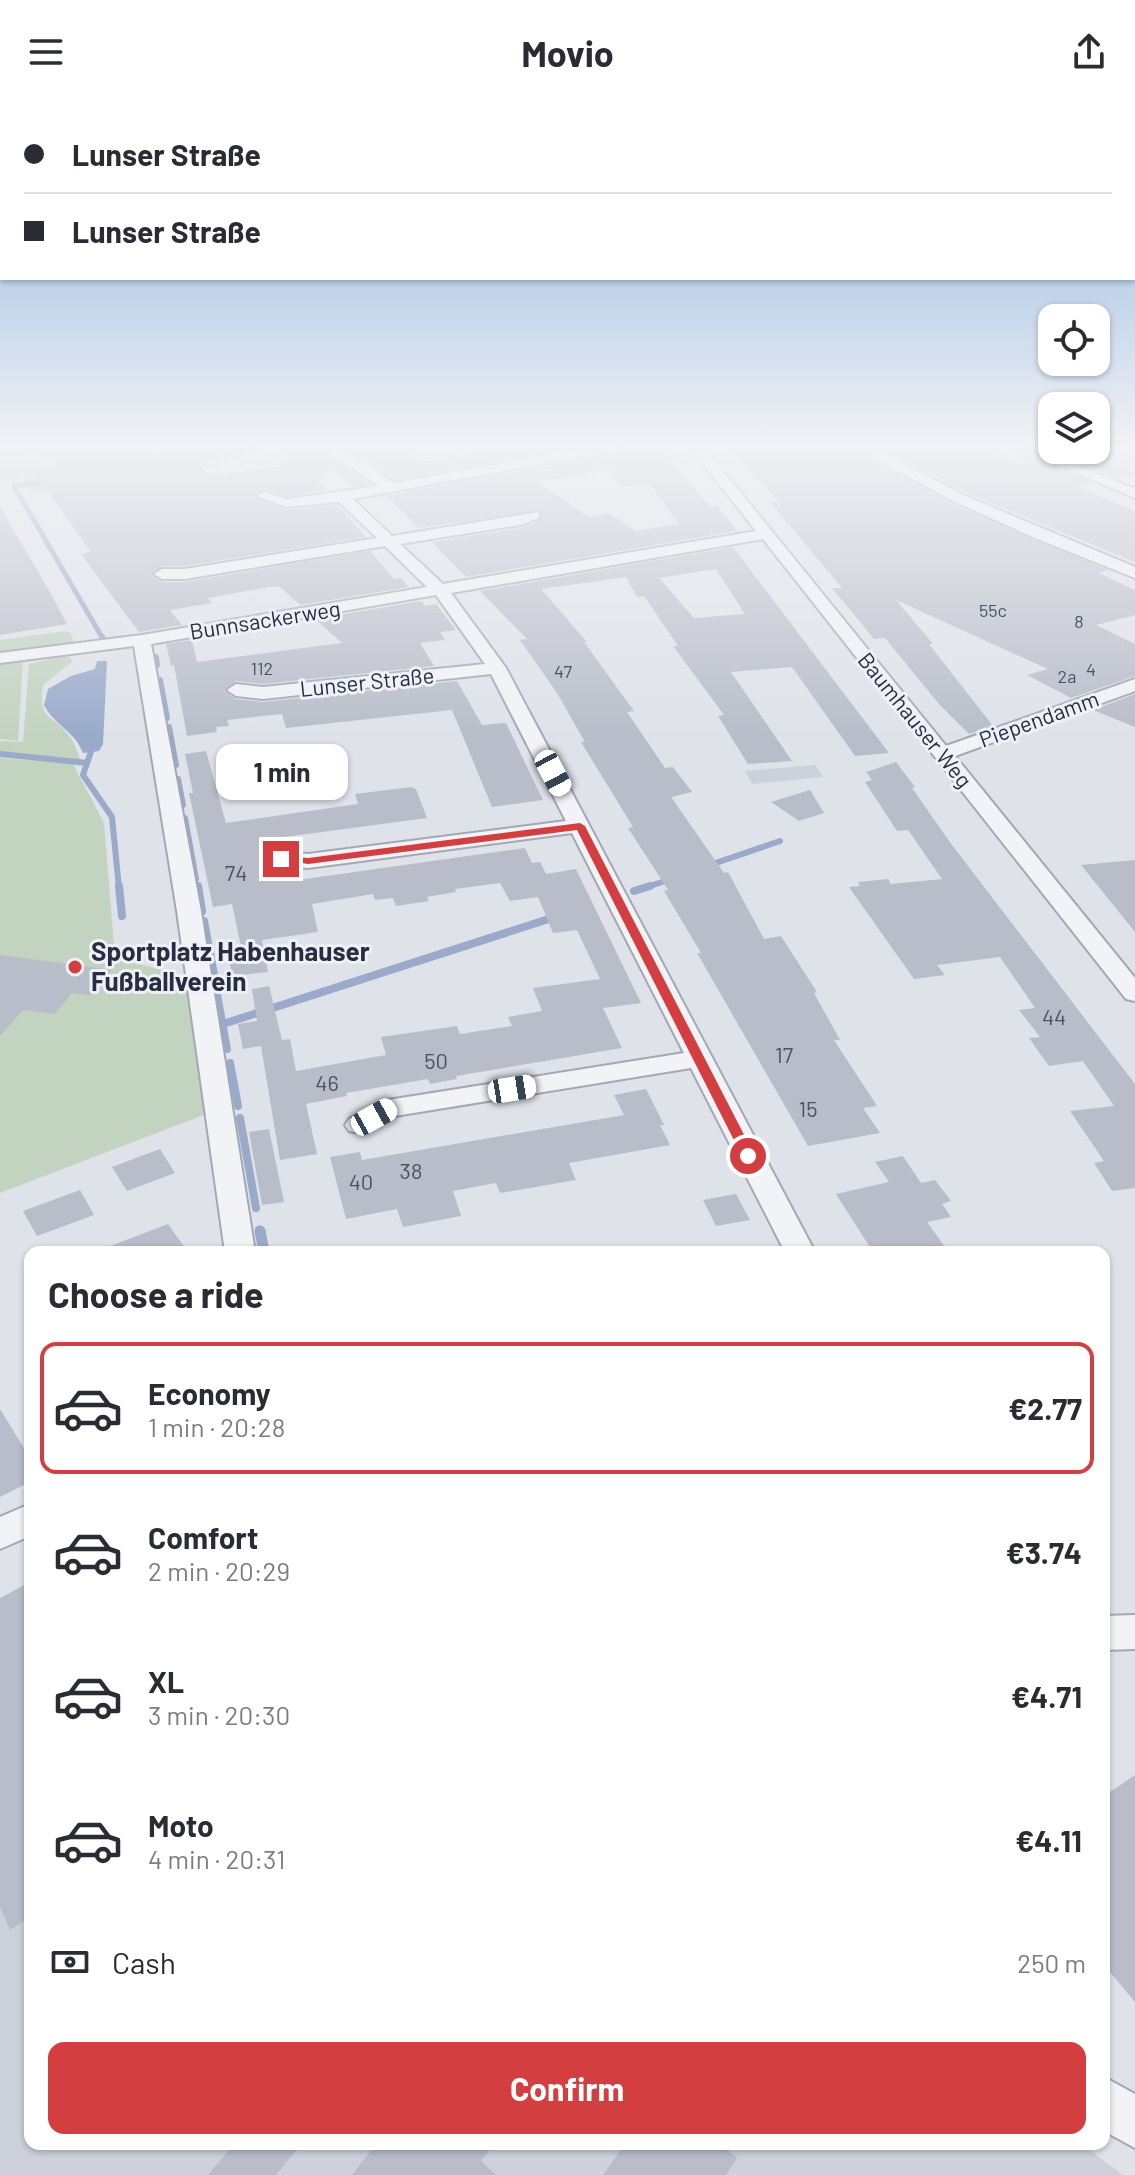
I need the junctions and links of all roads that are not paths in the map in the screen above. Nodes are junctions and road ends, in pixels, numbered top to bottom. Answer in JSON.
{"nodes":[{"id":1,"x":390,"y":542,"type":"edge"},
{"id":2,"x":386,"y":543,"type":"edge"},
{"id":3,"x":717,"y":543,"type":"edge"},
{"id":4,"x":773,"y":543,"type":"edge"},
{"id":5,"x":1059,"y":543,"type":"edge"},
{"id":6,"x":1135,"y":573,"type":"edge"},
{"id":7,"x":162,"y":574,"type":"dead end"},
{"id":8,"x":441,"y":591,"type":"junction"},
{"id":9,"x":142,"y":640,"type":"junction"},
{"id":10,"x":0,"y":658,"type":"edge"},
{"id":11,"x":497,"y":668,"type":"junction"},
{"id":12,"x":1135,"y":685,"type":"edge"},
{"id":13,"x":236,"y":690,"type":"dead end"},
{"id":14,"x":942,"y":754,"type":"junction"},
{"id":15,"x":580,"y":826,"type":"junction"},
{"id":16,"x":281,"y":859,"type":"dead end"},
{"id":17,"x":1135,"y":994,"type":"edge"},
{"id":18,"x":698,"y":1059,"type":"junction"},
{"id":19,"x":359,"y":1125,"type":"dead end"},
{"id":20,"x":239,"y":1246,"type":"edge"},
{"id":21,"x":797,"y":1246,"type":"edge"},
{"id":22,"x":24,"y":1522,"type":"edge"},
{"id":23,"x":0,"y":1534,"type":"edge"},
{"id":24,"x":1135,"y":1632,"type":"edge"},
{"id":25,"x":1110,"y":1633,"type":"edge"},
{"id":26,"x":1110,"y":2105,"type":"edge"},
{"id":27,"x":1135,"y":2124,"type":"edge"}],
"edges":[{"from":1,"to":8,"type":"street"},
{"from":2,"to":7,"type":"street"},
{"from":3,"to":8,"type":"street","name":"Bunnsackerweg"},
{"from":4,"to":14,"type":"street","name":"Baumhauser Weg"},
{"from":5,"to":6,"type":"street"},
{"from":8,"to":9,"type":"street","name":"Bunnsackerweg"},
{"from":8,"to":11,"type":"street"},
{"from":9,"to":10,"type":"street","name":"Bunnsackerweg"},
{"from":9,"to":20,"type":"street"},
{"from":11,"to":13,"type":"street","name":"Lunser Straße"},
{"from":11,"to":15,"type":"street"},
{"from":12,"to":14,"type":"street","name":"Piependamm"},
{"from":14,"to":17,"type":"street","name":"Baumhauser Weg"},
{"from":15,"to":16,"type":"street"},
{"from":15,"to":18,"type":"street"},
{"from":18,"to":19,"type":"street"},
{"from":18,"to":21,"type":"street"},
{"from":22,"to":23,"type":"street"},
{"from":24,"to":25,"type":"street"},
{"from":26,"to":27,"type":"street"}]}
